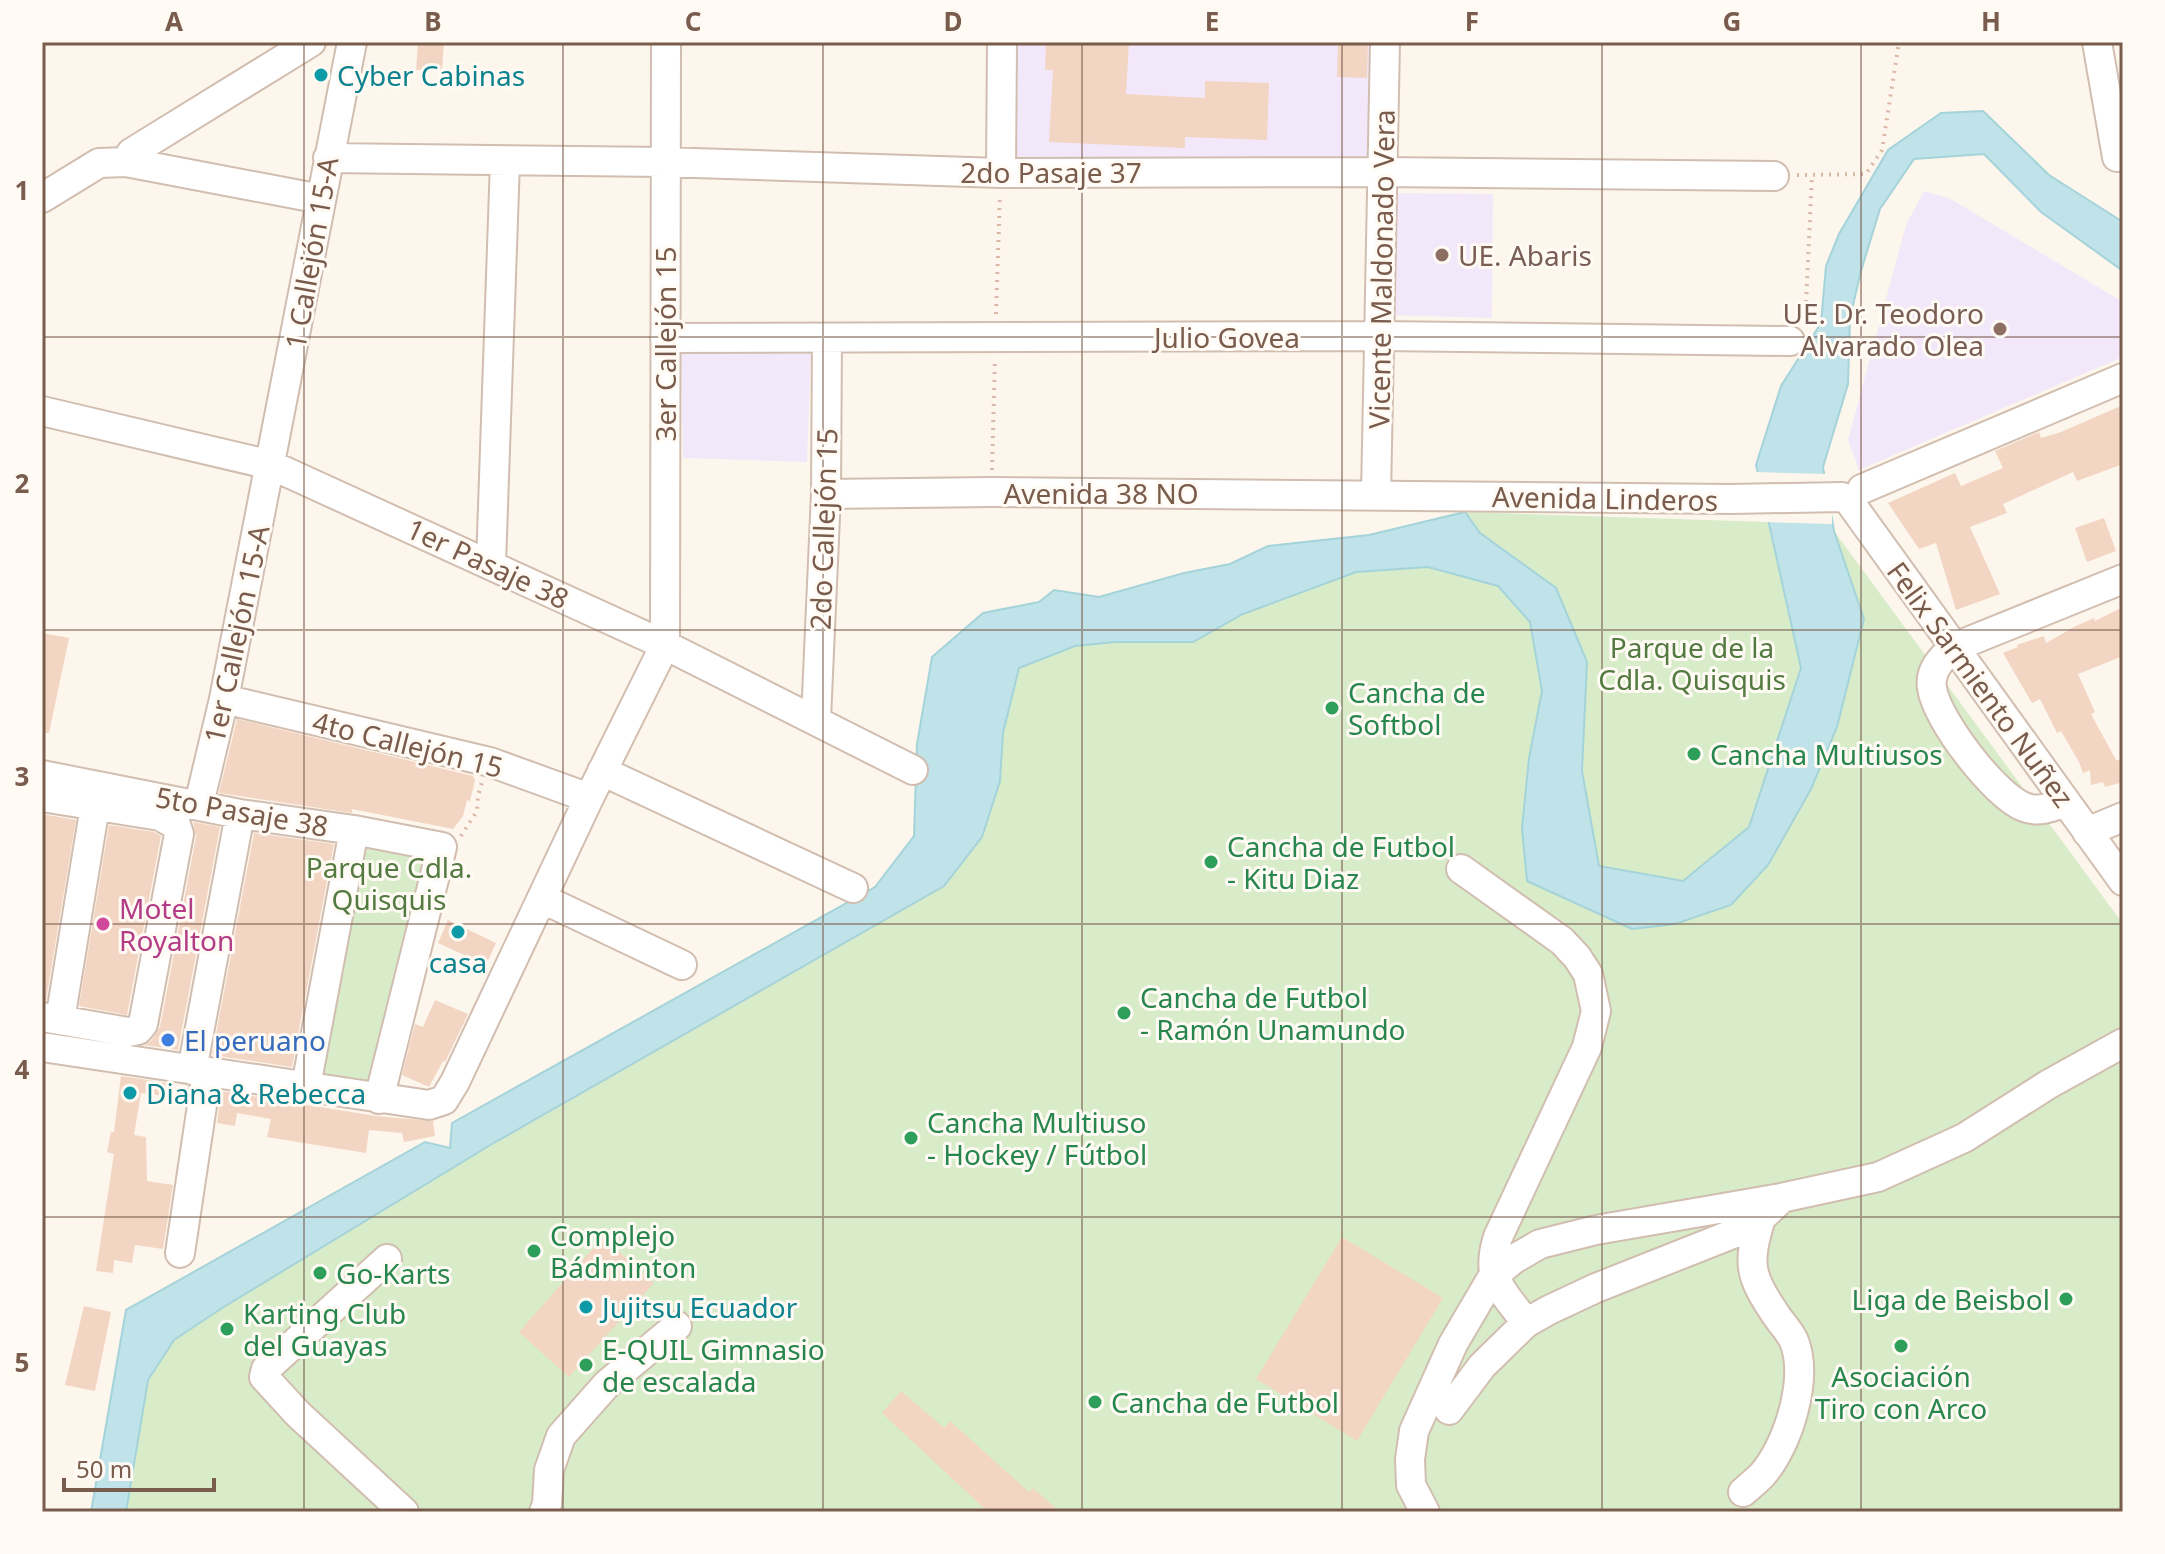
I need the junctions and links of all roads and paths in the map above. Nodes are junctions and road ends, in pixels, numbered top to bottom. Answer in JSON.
{"nodes":[{"id":1,"x":311,"y":42,"type":"edge"},
{"id":2,"x":352,"y":42,"type":"edge"},
{"id":3,"x":666,"y":42,"type":"edge"},
{"id":4,"x":1002,"y":42,"type":"edge"},
{"id":5,"x":1385,"y":42,"type":"edge"},
{"id":6,"x":1899,"y":42,"type":"edge"},
{"id":7,"x":2097,"y":42,"type":"edge"},
{"id":8,"x":2117,"y":157,"type":"dead end"},
{"id":9,"x":328,"y":158,"type":"junction"},
{"id":10,"x":505,"y":161,"type":"junction"},
{"id":11,"x":126,"y":162,"type":"junction"},
{"id":12,"x":664,"y":162,"type":"junction"},
{"id":13,"x":1383,"y":172,"type":"junction"},
{"id":14,"x":1001,"y":173,"type":"junction"},
{"id":15,"x":1812,"y":175,"type":"junction"},
{"id":16,"x":1774,"y":176,"type":"joint"},
{"id":17,"x":42,"y":198,"type":"edge"},
{"id":18,"x":321,"y":199,"type":"junction"},
{"id":19,"x":1379,"y":336,"type":"junction"},
{"id":20,"x":665,"y":338,"type":"junction"},
{"id":21,"x":827,"y":338,"type":"junction"},
{"id":22,"x":1790,"y":341,"type":"joint"},
{"id":23,"x":2123,"y":378,"type":"edge"},
{"id":24,"x":42,"y":411,"type":"edge"},
{"id":25,"x":271,"y":465,"type":"junction"},
{"id":26,"x":1862,"y":489,"type":"dead end"},
{"id":27,"x":826,"y":494,"type":"junction"},
{"id":28,"x":1376,"y":495,"type":"junction"},
{"id":29,"x":1834,"y":497,"type":"joint"},
{"id":30,"x":491,"y":564,"type":"junction"},
{"id":31,"x":2123,"y":579,"type":"edge"},
{"id":32,"x":665,"y":645,"type":"junction"},
{"id":33,"x":1955,"y":647,"type":"junction"},
{"id":34,"x":224,"y":699,"type":"junction"},
{"id":35,"x":816,"y":719,"type":"junction"},
{"id":36,"x":490,"y":762,"type":"junction"},
{"id":37,"x":913,"y":770,"type":"dead end"},
{"id":38,"x":602,"y":771,"type":"junction"},
{"id":39,"x":42,"y":775,"type":"edge"},
{"id":40,"x":42,"y":797,"type":"edge"},
{"id":41,"x":589,"y":798,"type":"junction"},
{"id":42,"x":2066,"y":802,"type":"junction"},
{"id":43,"x":199,"y":804,"type":"junction"},
{"id":44,"x":95,"y":806,"type":"junction"},
{"id":45,"x":240,"y":814,"type":"junction"},
{"id":46,"x":2123,"y":817,"type":"edge"},
{"id":47,"x":354,"y":830,"type":"junction"},
{"id":48,"x":2087,"y":832,"type":"junction"},
{"id":49,"x":442,"y":847,"type":"junction"},
{"id":50,"x":1461,"y":869,"type":"dead end"},
{"id":51,"x":2123,"y":881,"type":"edge"},
{"id":52,"x":853,"y":888,"type":"dead end"},
{"id":53,"x":543,"y":899,"type":"junction"},
{"id":54,"x":682,"y":965,"type":"dead end"},
{"id":55,"x":51,"y":1019,"type":"edge"},
{"id":56,"x":2123,"y":1043,"type":"edge"},
{"id":57,"x":42,"y":1047,"type":"edge"},
{"id":58,"x":199,"y":1071,"type":"junction"},
{"id":59,"x":306,"y":1086,"type":"junction"},
{"id":60,"x":379,"y":1099,"type":"junction"},
{"id":61,"x":1771,"y":1208,"type":"junction"},
{"id":62,"x":180,"y":1253,"type":"dead end"},
{"id":63,"x":387,"y":1259,"type":"dead end"},
{"id":64,"x":1493,"y":1276,"type":"junction"},
{"id":65,"x":1526,"y":1323,"type":"junction"},
{"id":66,"x":677,"y":1326,"type":"dead end"},
{"id":67,"x":1449,"y":1410,"type":"dead end"},
{"id":68,"x":1743,"y":1492,"type":"dead end"},
{"id":69,"x":404,"y":1512,"type":"edge"},
{"id":70,"x":544,"y":1512,"type":"edge"},
{"id":71,"x":1425,"y":1512,"type":"edge"}],
"edges":[{"from":1,"to":11,"type":"street"},
{"from":2,"to":9,"type":"street","name":"1 Callejón 15-A"},
{"from":3,"to":12,"type":"street","name":"3er Callejón 15"},
{"from":4,"to":14,"type":"street"},
{"from":5,"to":13,"type":"street","name":"Vicente Maldonado Vera"},
{"from":6,"to":15,"type":"path"},
{"from":7,"to":8,"type":"street"},
{"from":9,"to":10,"type":"street","name":"2do Pasaje 37"},
{"from":9,"to":18,"type":"street","name":"1 Callejón 15-A"},
{"from":10,"to":12,"type":"street","name":"2do Pasaje 37"},
{"from":10,"to":30,"type":"street"},
{"from":11,"to":17,"type":"street"},
{"from":11,"to":18,"type":"street"},
{"from":12,"to":14,"type":"street","name":"2do Pasaje 37"},
{"from":12,"to":20,"type":"street","name":"3er Callejón 15"},
{"from":13,"to":14,"type":"street","name":"2do Pasaje 37"},
{"from":13,"to":16,"type":"street","name":"2do Pasaje 37"},
{"from":13,"to":19,"type":"street","name":"Vicente Maldonado Vera"},
{"from":15,"to":16,"type":"path"},
{"from":15,"to":22,"type":"path"},
{"from":18,"to":25,"type":"street","name":"1 Callejón 15-A"},
{"from":19,"to":21,"type":"street","name":"Julio Govea"},
{"from":19,"to":22,"type":"street","name":"Julio Govea"},
{"from":19,"to":28,"type":"street","name":"Vicente Maldonado Vera"},
{"from":20,"to":21,"type":"street","name":"Julio Govea"},
{"from":20,"to":32,"type":"street","name":"3er Callejón 15"},
{"from":21,"to":27,"type":"street","name":"2do Callejón 15"},
{"from":23,"to":26,"type":"street"},
{"from":24,"to":25,"type":"street","name":"1er Pasaje 38"},
{"from":25,"to":30,"type":"street","name":"1er Pasaje 38"},
{"from":25,"to":34,"type":"street","name":"1er Callejón 15-A"},
{"from":27,"to":28,"type":"street","name":"Avenida 38 NO"},
{"from":27,"to":35,"type":"street","name":"2do Callejón 15"},
{"from":28,"to":29,"type":"street","name":"Avenida Linderos"},
{"from":29,"to":33,"type":"street","name":"Felix Sarmiento Nuñez"},
{"from":30,"to":32,"type":"street","name":"1er Pasaje 38"},
{"from":31,"to":33,"type":"street"},
{"from":32,"to":35,"type":"street","name":"1er Pasaje 38"},
{"from":32,"to":38,"type":"street"},
{"from":33,"to":42,"type":"street","name":"Felix Sarmiento Nuñez"},
{"from":33,"to":42,"type":"street"},
{"from":34,"to":36,"type":"street","name":"4to Callejón 15"},
{"from":34,"to":43,"type":"street","name":"1er Callejón 15-A"},
{"from":35,"to":37,"type":"street","name":"1er Pasaje 38"},
{"from":36,"to":41,"type":"street","name":"4to Callejón 15"},
{"from":36,"to":49,"type":"path"},
{"from":38,"to":41,"type":"street"},
{"from":38,"to":52,"type":"street"},
{"from":39,"to":43,"type":"street","name":"5to Pasaje 38"},
{"from":40,"to":44,"type":"street"},
{"from":41,"to":53,"type":"street"},
{"from":42,"to":48,"type":"street","name":"Felix Sarmiento Nuñez"},
{"from":43,"to":45,"type":"street","name":"5to Pasaje 38"},
{"from":44,"to":55,"type":"street"},
{"from":44,"to":55,"type":"street"},
{"from":45,"to":47,"type":"street","name":"5to Pasaje 38"},
{"from":45,"to":58,"type":"street"},
{"from":46,"to":48,"type":"street"},
{"from":47,"to":49,"type":"street","name":"5to Pasaje 38"},
{"from":47,"to":59,"type":"street"},
{"from":48,"to":51,"type":"street","name":"Felix Sarmiento Nuñez"},
{"from":49,"to":60,"type":"street"},
{"from":50,"to":64,"type":"street"},
{"from":53,"to":54,"type":"street"},
{"from":53,"to":60,"type":"street"},
{"from":56,"to":61,"type":"street"},
{"from":57,"to":58,"type":"street"},
{"from":58,"to":59,"type":"street"},
{"from":58,"to":62,"type":"street"},
{"from":59,"to":60,"type":"street"},
{"from":61,"to":64,"type":"street"},
{"from":61,"to":65,"type":"street"},
{"from":61,"to":68,"type":"street"},
{"from":63,"to":69,"type":"street"},
{"from":64,"to":65,"type":"street"},
{"from":64,"to":71,"type":"street"},
{"from":65,"to":67,"type":"street"},
{"from":66,"to":70,"type":"street"}]}
